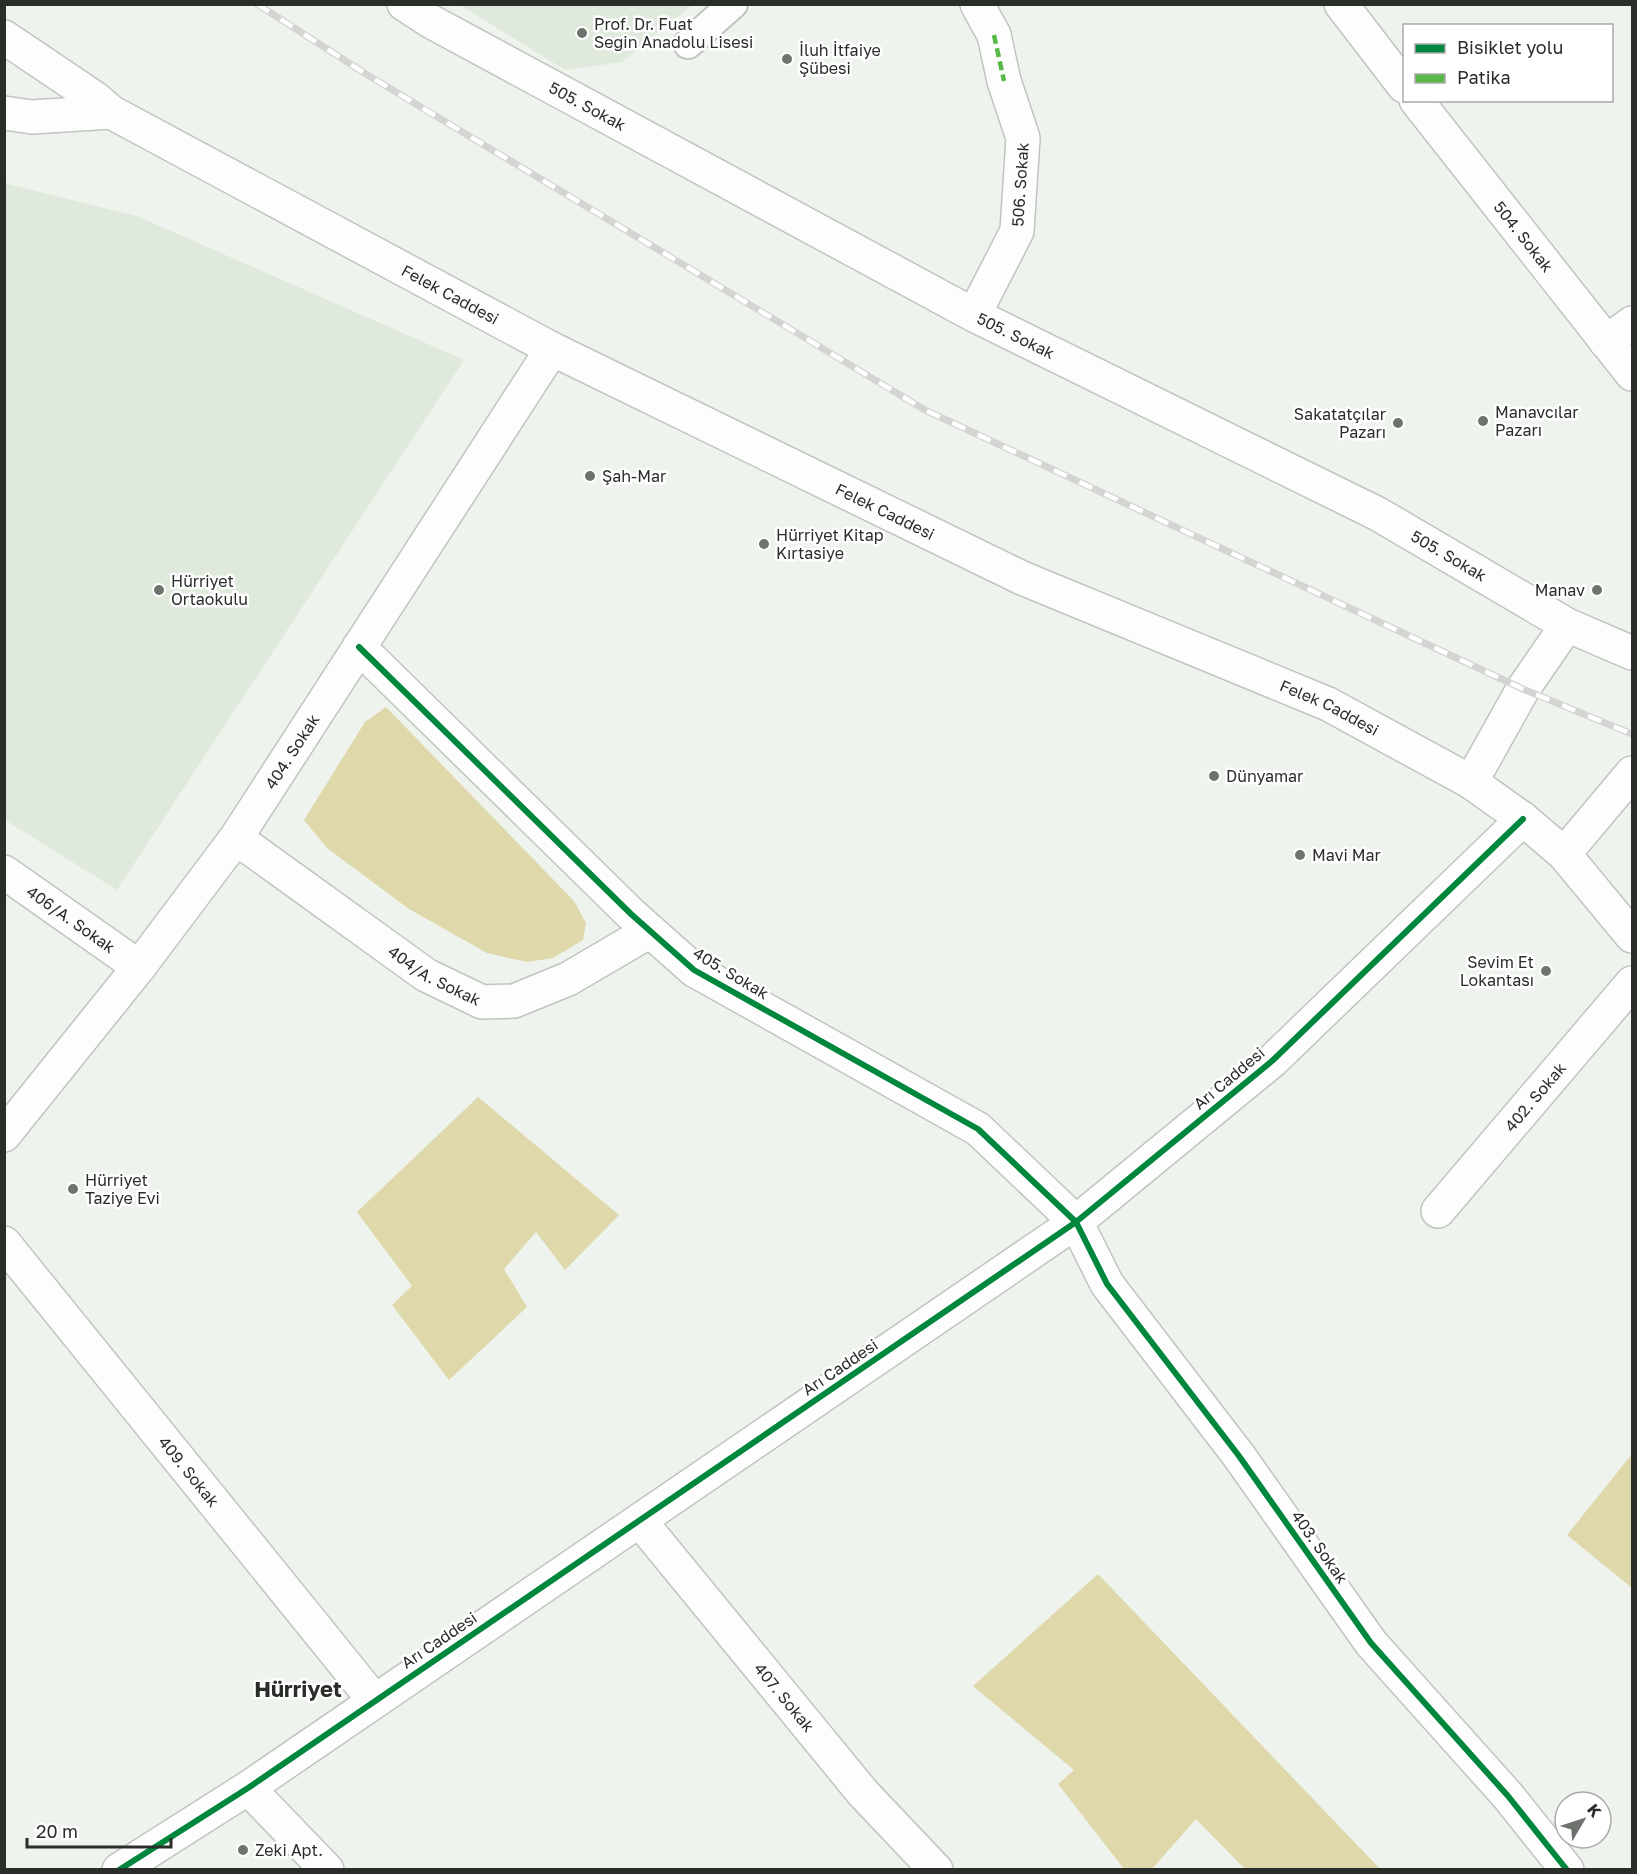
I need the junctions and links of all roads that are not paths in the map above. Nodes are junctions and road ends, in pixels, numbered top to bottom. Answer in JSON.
{"nodes":[{"id":1,"x":404,"y":4,"type":"edge"},
{"id":2,"x":734,"y":4,"type":"edge"},
{"id":3,"x":977,"y":4,"type":"edge"},
{"id":4,"x":1341,"y":4,"type":"edge"},
{"id":5,"x":4,"y":36,"type":"edge"},
{"id":6,"x":688,"y":44,"type":"dead end"},
{"id":7,"x":1403,"y":85,"type":"edge"},
{"id":8,"x":1418,"y":102,"type":"edge"},
{"id":9,"x":111,"y":112,"type":"junction"},
{"id":10,"x":4,"y":113,"type":"edge"},
{"id":11,"x":974,"y":315,"type":"junction"},
{"id":12,"x":1632,"y":323,"type":"edge"},
{"id":13,"x":1606,"y":342,"type":"junction"},
{"id":14,"x":552,"y":349,"type":"junction"},
{"id":15,"x":1632,"y":374,"type":"edge"},
{"id":16,"x":1567,"y":625,"type":"junction"},
{"id":17,"x":359,"y":647,"type":"junction"},
{"id":18,"x":1632,"y":653,"type":"edge"},
{"id":19,"x":1632,"y":773,"type":"edge"},
{"id":20,"x":1471,"y":782,"type":"junction"},
{"id":21,"x":1523,"y":819,"type":"junction"},
{"id":22,"x":236,"y":838,"type":"junction"},
{"id":23,"x":1564,"y":854,"type":"junction"},
{"id":24,"x":4,"y":872,"type":"edge"},
{"id":25,"x":650,"y":931,"type":"junction"},
{"id":26,"x":1632,"y":936,"type":"edge"},
{"id":27,"x":139,"y":967,"type":"junction"},
{"id":28,"x":1632,"y":983,"type":"edge"},
{"id":29,"x":4,"y":1135,"type":"edge"},
{"id":30,"x":1438,"y":1210,"type":"dead end"},
{"id":31,"x":1076,"y":1222,"type":"junction"},
{"id":32,"x":4,"y":1243,"type":"edge"},
{"id":33,"x":640,"y":1521,"type":"junction"},
{"id":34,"x":374,"y":1701,"type":"junction"},
{"id":35,"x":248,"y":1788,"type":"junction"},
{"id":36,"x":119,"y":1869,"type":"edge"},
{"id":37,"x":327,"y":1869,"type":"edge"},
{"id":38,"x":936,"y":1869,"type":"edge"},
{"id":39,"x":1567,"y":1869,"type":"edge"}],
"edges":[{"from":1,"to":11,"type":"street","name":"505. Sokak"},
{"from":2,"to":6,"type":"lane"},
{"from":3,"to":11,"type":"street","name":"506. Sokak"},
{"from":4,"to":7,"type":"street"},
{"from":5,"to":9,"type":"street","name":"Felek Caddesi"},
{"from":8,"to":13,"type":"street","name":"504. Sokak"},
{"from":9,"to":10,"type":"street"},
{"from":9,"to":14,"type":"street","name":"Felek Caddesi"},
{"from":11,"to":16,"type":"street","name":"505. Sokak"},
{"from":12,"to":13,"type":"street"},
{"from":13,"to":15,"type":"street","name":"504. Sokak"},
{"from":14,"to":17,"type":"street","name":"404. Sokak"},
{"from":14,"to":20,"type":"street","name":"Felek Caddesi"},
{"from":16,"to":18,"type":"street","name":"505. Sokak"},
{"from":16,"to":20,"type":"street"},
{"from":17,"to":22,"type":"street","name":"404. Sokak"},
{"from":17,"to":25,"type":"street","name":"405. Sokak"},
{"from":19,"to":23,"type":"street"},
{"from":20,"to":21,"type":"street","name":"Felek Caddesi"},
{"from":21,"to":23,"type":"street","name":"Felek Caddesi"},
{"from":21,"to":31,"type":"street","name":"Arı Caddesi"},
{"from":22,"to":25,"type":"street","name":"404/A. Sokak"},
{"from":22,"to":27,"type":"street","name":"404. Sokak"},
{"from":23,"to":26,"type":"street","name":"Felek Caddesi"},
{"from":24,"to":27,"type":"street","name":"406/A. Sokak"},
{"from":25,"to":31,"type":"street","name":"405. Sokak"},
{"from":27,"to":29,"type":"street","name":"404. Sokak"},
{"from":28,"to":30,"type":"street","name":"402. Sokak"},
{"from":31,"to":33,"type":"street","name":"Arı Caddesi"},
{"from":31,"to":39,"type":"street","name":"403. Sokak"},
{"from":32,"to":34,"type":"street","name":"409. Sokak"},
{"from":33,"to":34,"type":"street","name":"Arı Caddesi"},
{"from":33,"to":38,"type":"street","name":"407. Sokak"},
{"from":34,"to":35,"type":"street","name":"Arı Caddesi"},
{"from":35,"to":36,"type":"street","name":"Arı Caddesi"},
{"from":35,"to":37,"type":"street"}]}
